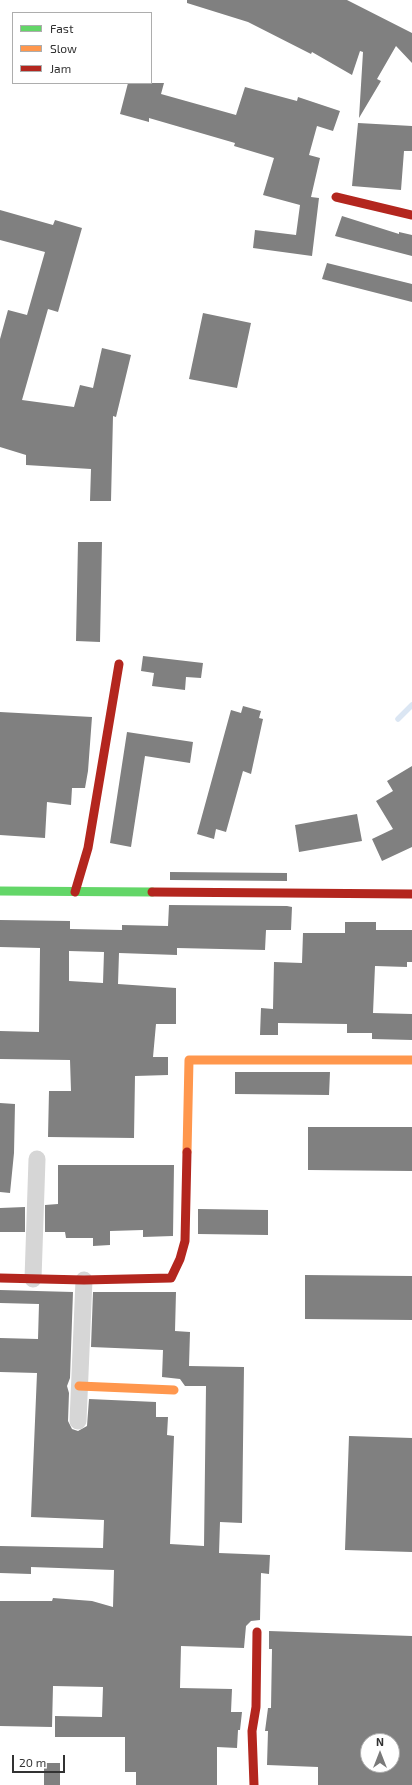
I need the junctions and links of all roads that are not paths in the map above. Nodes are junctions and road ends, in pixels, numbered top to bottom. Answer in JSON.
{"nodes":[{"id":1,"x":336,"y":197,"type":"dead end"},
{"id":2,"x":412,"y":215,"type":"edge"},
{"id":3,"x":119,"y":664,"type":"dead end"},
{"id":4,"x":0,"y":891,"type":"edge"},
{"id":5,"x":75,"y":892,"type":"junction"},
{"id":6,"x":412,"y":894,"type":"edge"},
{"id":7,"x":412,"y":1060,"type":"edge"},
{"id":8,"x":37,"y":1159,"type":"dead end"},
{"id":9,"x":0,"y":1278,"type":"edge"},
{"id":10,"x":32,"y":1279,"type":"junction"},
{"id":11,"x":84,"y":1280,"type":"junction"},
{"id":12,"x":79,"y":1386,"type":"junction"},
{"id":13,"x":174,"y":1390,"type":"dead end"},
{"id":14,"x":78,"y":1421,"type":"dead end"},
{"id":15,"x":257,"y":1632,"type":"dead end"},
{"id":16,"x":254,"y":1785,"type":"edge"}],
"edges":[{"from":1,"to":2,"type":"street"},
{"from":3,"to":5,"type":"street"},
{"from":4,"to":5,"type":"street"},
{"from":5,"to":6,"type":"street"},
{"from":7,"to":11,"type":"street"},
{"from":8,"to":10,"type":"street"},
{"from":9,"to":10,"type":"street"},
{"from":10,"to":11,"type":"street"},
{"from":11,"to":12,"type":"street"},
{"from":12,"to":13,"type":"street"},
{"from":12,"to":14,"type":"street"},
{"from":15,"to":16,"type":"street"}]}
